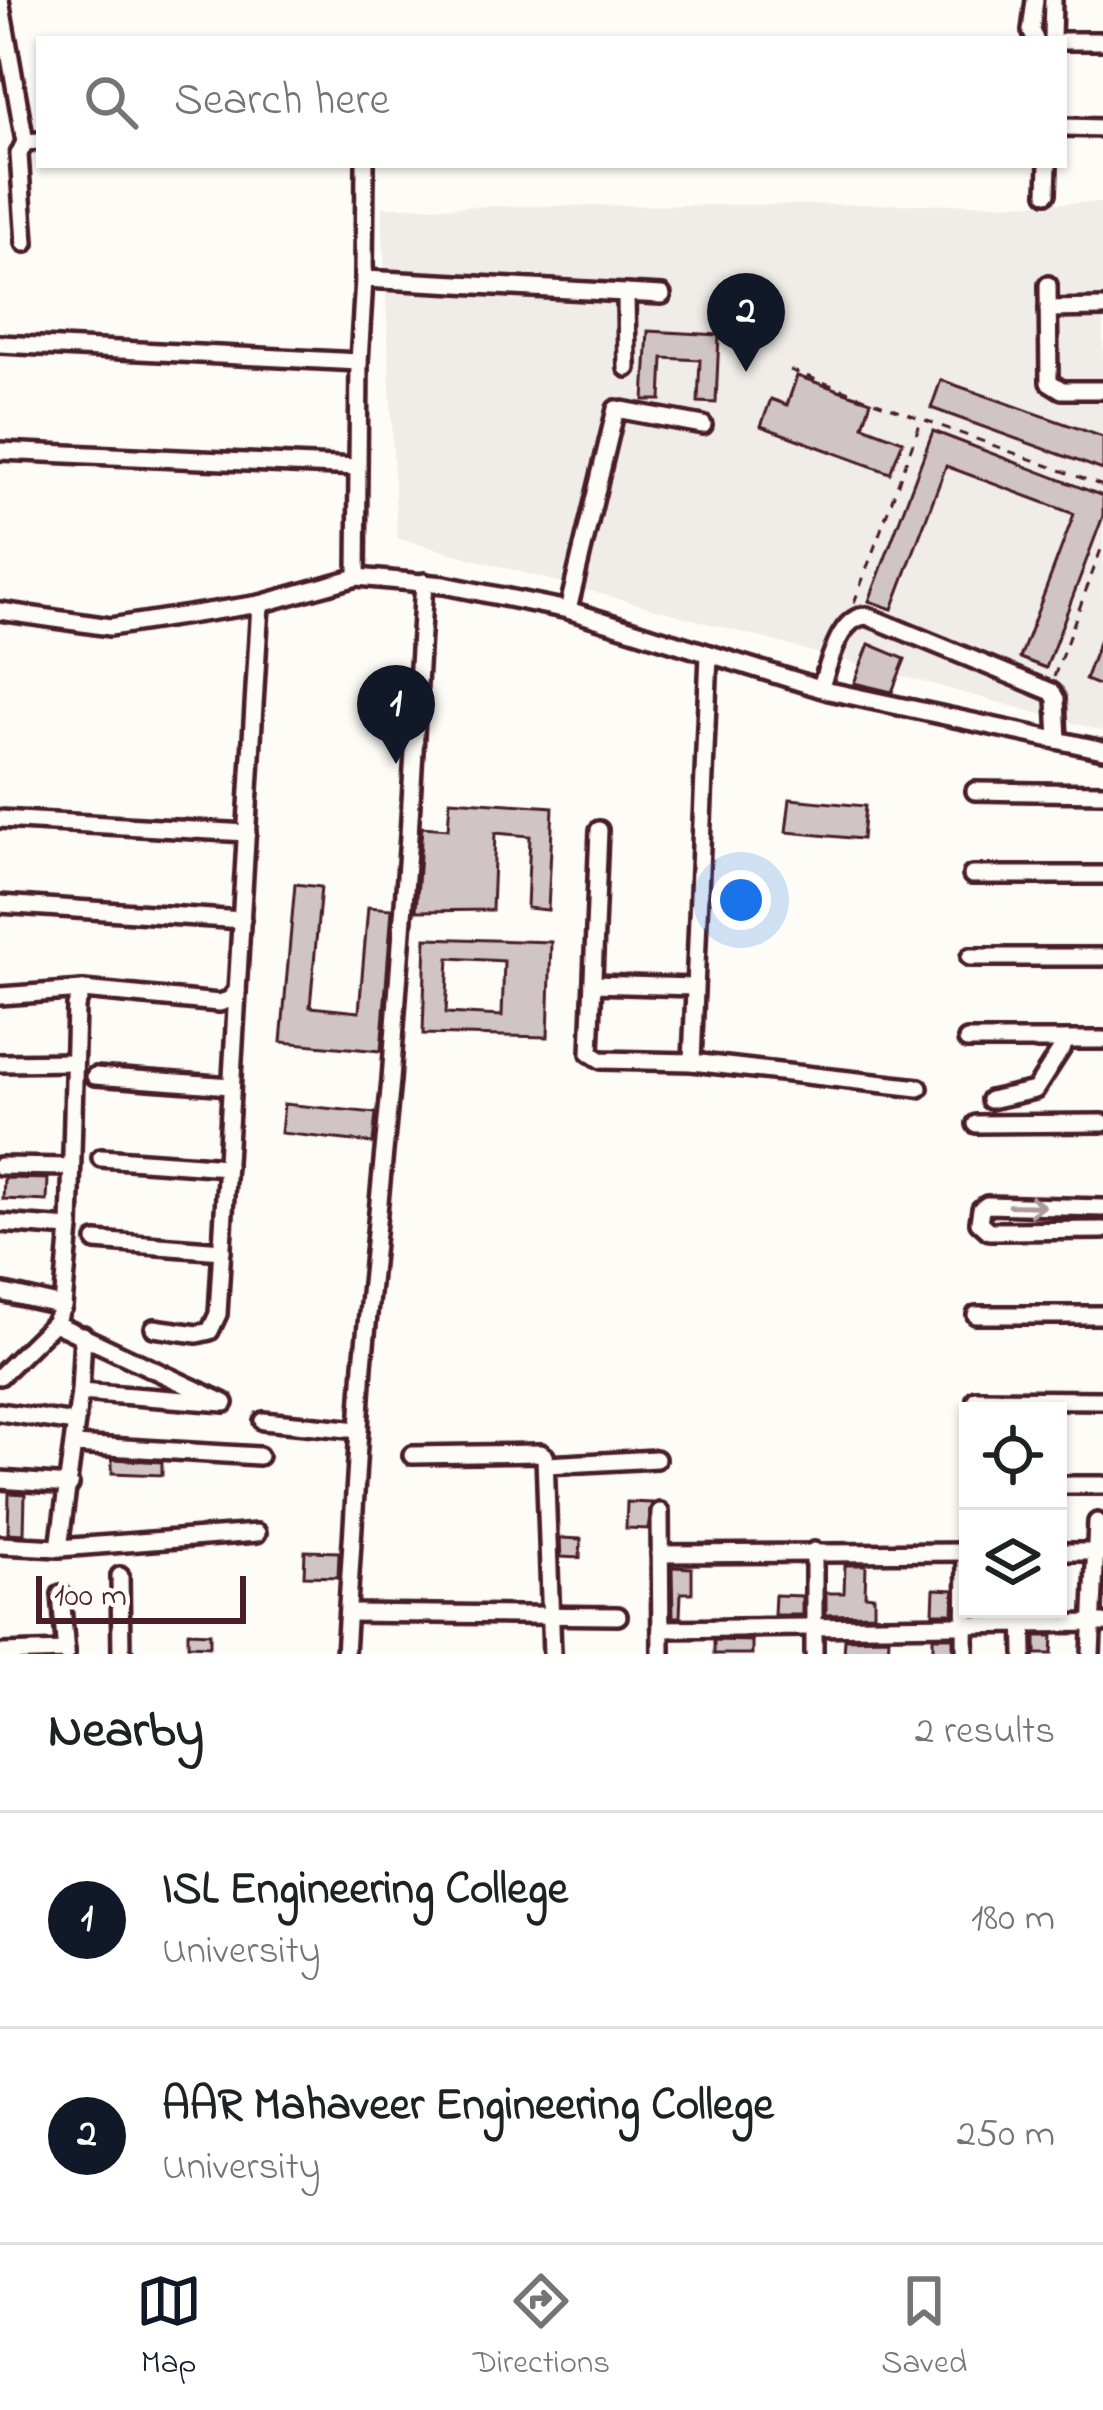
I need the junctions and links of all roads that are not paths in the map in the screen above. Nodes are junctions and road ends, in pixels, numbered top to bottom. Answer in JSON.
{"nodes":[{"id":1,"x":0,"y":0,"type":"edge"},
{"id":2,"x":1035,"y":0,"type":"edge"},
{"id":3,"x":1053,"y":0,"type":"edge"},
{"id":4,"x":1034,"y":36,"type":"edge"},
{"id":5,"x":1052,"y":36,"type":"edge"},
{"id":6,"x":1067,"y":41,"type":"edge"},
{"id":7,"x":1103,"y":41,"type":"edge"},
{"id":8,"x":1067,"y":127,"type":"edge"},
{"id":9,"x":1103,"y":128,"type":"edge"},
{"id":10,"x":32,"y":142,"type":"edge"},
{"id":11,"x":365,"y":168,"type":"edge"},
{"id":12,"x":1048,"y":168,"type":"edge"},
{"id":13,"x":1048,"y":194,"type":"dead end"},
{"id":14,"x":25,"y":243,"type":"dead end"},
{"id":15,"x":364,"y":278,"type":"junction"},
{"id":16,"x":1048,"y":285,"type":"dead end"},
{"id":17,"x":626,"y":293,"type":"junction"},
{"id":18,"x":662,"y":295,"type":"dead end"},
{"id":19,"x":1103,"y":308,"type":"edge"},
{"id":20,"x":1048,"y":309,"type":"junction"},
{"id":21,"x":0,"y":344,"type":"edge"},
{"id":22,"x":359,"y":362,"type":"junction"},
{"id":23,"x":627,"y":368,"type":"dead end"},
{"id":24,"x":1103,"y":390,"type":"edge"},
{"id":25,"x":703,"y":425,"type":"dead end"},
{"id":26,"x":0,"y":451,"type":"edge"},
{"id":27,"x":358,"y":466,"type":"junction"},
{"id":28,"x":357,"y":577,"type":"junction"},
{"id":29,"x":424,"y":582,"type":"junction"},
{"id":30,"x":260,"y":604,"type":"junction"},
{"id":31,"x":0,"y":610,"type":"edge"},
{"id":32,"x":568,"y":610,"type":"junction"},
{"id":33,"x":709,"y":655,"type":"junction"},
{"id":34,"x":820,"y":688,"type":"junction"},
{"id":35,"x":1058,"y":740,"type":"junction"},
{"id":36,"x":1103,"y":750,"type":"edge"},
{"id":37,"x":975,"y":791,"type":"dead end"},
{"id":38,"x":1103,"y":793,"type":"edge"},
{"id":39,"x":0,"y":818,"type":"edge"},
{"id":40,"x":599,"y":830,"type":"dead end"},
{"id":41,"x":247,"y":833,"type":"junction"},
{"id":42,"x":972,"y":875,"type":"dead end"},
{"id":43,"x":1103,"y":875,"type":"edge"},
{"id":44,"x":0,"y":904,"type":"edge"},
{"id":45,"x":242,"y":920,"type":"junction"},
{"id":46,"x":1103,"y":957,"type":"edge"},
{"id":47,"x":970,"y":958,"type":"dead end"},
{"id":48,"x":593,"y":984,"type":"junction"},
{"id":49,"x":693,"y":987,"type":"junction"},
{"id":50,"x":83,"y":990,"type":"junction"},
{"id":51,"x":237,"y":991,"type":"junction"},
{"id":52,"x":0,"y":996,"type":"edge"},
{"id":53,"x":968,"y":1040,"type":"dead end"},
{"id":54,"x":1067,"y":1040,"type":"junction"},
{"id":55,"x":1103,"y":1040,"type":"edge"},
{"id":56,"x":74,"y":1062,"type":"junction"},
{"id":57,"x":692,"y":1062,"type":"junction"},
{"id":58,"x":0,"y":1063,"type":"edge"},
{"id":59,"x":95,"y":1076,"type":"dead end"},
{"id":60,"x":232,"y":1086,"type":"junction"},
{"id":61,"x":919,"y":1088,"type":"dead end"},
{"id":62,"x":991,"y":1100,"type":"dead end"},
{"id":63,"x":1103,"y":1123,"type":"edge"},
{"id":64,"x":976,"y":1124,"type":"dead end"},
{"id":65,"x":100,"y":1158,"type":"dead end"},
{"id":66,"x":0,"y":1166,"type":"edge"},
{"id":67,"x":70,"y":1167,"type":"junction"},
{"id":68,"x":227,"y":1167,"type":"junction"},
{"id":69,"x":1103,"y":1208,"type":"edge"},
{"id":70,"x":0,"y":1223,"type":"edge"},
{"id":71,"x":70,"y":1228,"type":"junction"},
{"id":72,"x":1103,"y":1230,"type":"edge"},
{"id":73,"x":96,"y":1241,"type":"dead end"},
{"id":74,"x":222,"y":1251,"type":"junction"},
{"id":75,"x":0,"y":1292,"type":"edge"},
{"id":76,"x":63,"y":1306,"type":"junction"},
{"id":77,"x":976,"y":1315,"type":"dead end"},
{"id":78,"x":1103,"y":1315,"type":"edge"},
{"id":79,"x":54,"y":1323,"type":"junction"},
{"id":80,"x":154,"y":1328,"type":"dead end"},
{"id":81,"x":83,"y":1335,"type":"junction"},
{"id":82,"x":7,"y":1362,"type":"edge"},
{"id":83,"x":0,"y":1376,"type":"edge"},
{"id":84,"x":80,"y":1392,"type":"junction"},
{"id":85,"x":976,"y":1400,"type":"dead end"},
{"id":86,"x":1103,"y":1400,"type":"edge"},
{"id":87,"x":0,"y":1412,"type":"edge"},
{"id":88,"x":263,"y":1421,"type":"dead end"},
{"id":89,"x":75,"y":1423,"type":"junction"},
{"id":90,"x":359,"y":1430,"type":"junction"},
{"id":91,"x":74,"y":1444,"type":"junction"},
{"id":92,"x":412,"y":1455,"type":"dead end"},
{"id":93,"x":259,"y":1456,"type":"dead end"},
{"id":94,"x":656,"y":1460,"type":"dead end"},
{"id":95,"x":547,"y":1465,"type":"junction"},
{"id":96,"x":0,"y":1480,"type":"edge"},
{"id":97,"x":70,"y":1485,"type":"junction"},
{"id":98,"x":1067,"y":1485,"type":"edge"},
{"id":99,"x":1103,"y":1485,"type":"edge"},
{"id":100,"x":660,"y":1512,"type":"dead end"},
{"id":101,"x":1097,"y":1522,"type":"dead end"},
{"id":102,"x":257,"y":1532,"type":"dead end"},
{"id":103,"x":0,"y":1544,"type":"edge"},
{"id":104,"x":59,"y":1548,"type":"junction"},
{"id":105,"x":814,"y":1551,"type":"junction"},
{"id":106,"x":959,"y":1552,"type":"edge"},
{"id":107,"x":1067,"y":1552,"type":"edge"},
{"id":108,"x":1095,"y":1552,"type":"junction"},
{"id":109,"x":660,"y":1554,"type":"junction"},
{"id":110,"x":120,"y":1576,"type":"dead end"},
{"id":111,"x":61,"y":1594,"type":"dead end"},
{"id":112,"x":348,"y":1612,"type":"junction"},
{"id":113,"x":552,"y":1616,"type":"junction"},
{"id":114,"x":618,"y":1616,"type":"dead end"},
{"id":115,"x":964,"y":1618,"type":"edge"},
{"id":116,"x":1016,"y":1618,"type":"edge"},
{"id":117,"x":1023,"y":1618,"type":"edge"},
{"id":118,"x":1035,"y":1618,"type":"edge"},
{"id":119,"x":1097,"y":1623,"type":"edge"},
{"id":120,"x":964,"y":1626,"type":"junction"},
{"id":121,"x":662,"y":1629,"type":"junction"},
{"id":122,"x":813,"y":1629,"type":"junction"},
{"id":123,"x":2,"y":1653,"type":"edge"},
{"id":124,"x":66,"y":1653,"type":"edge"},
{"id":125,"x":124,"y":1654,"type":"edge"},
{"id":126,"x":345,"y":1654,"type":"edge"},
{"id":127,"x":551,"y":1654,"type":"edge"},
{"id":128,"x":662,"y":1654,"type":"edge"},
{"id":129,"x":814,"y":1654,"type":"edge"},
{"id":130,"x":965,"y":1654,"type":"edge"},
{"id":131,"x":1024,"y":1654,"type":"edge"},
{"id":132,"x":1091,"y":1654,"type":"edge"}],
"edges":[{"from":1,"to":10,"type":"street"},
{"from":2,"to":4,"type":"street"},
{"from":3,"to":5,"type":"street"},
{"from":6,"to":7,"type":"street"},
{"from":8,"to":9,"type":"street"},
{"from":10,"to":14,"type":"street"},
{"from":11,"to":15,"type":"street"},
{"from":12,"to":13,"type":"street"},
{"from":15,"to":17,"type":"street"},
{"from":15,"to":22,"type":"street"},
{"from":16,"to":20,"type":"street"},
{"from":17,"to":18,"type":"street"},
{"from":17,"to":23,"type":"street"},
{"from":19,"to":20,"type":"street"},
{"from":20,"to":24,"type":"street"},
{"from":21,"to":22,"type":"street"},
{"from":22,"to":27,"type":"street"},
{"from":25,"to":32,"type":"street"},
{"from":26,"to":27,"type":"street"},
{"from":27,"to":28,"type":"street"},
{"from":28,"to":29,"type":"street"},
{"from":28,"to":30,"type":"street"},
{"from":29,"to":32,"type":"street"},
{"from":29,"to":90,"type":"street"},
{"from":30,"to":31,"type":"street"},
{"from":30,"to":41,"type":"street"},
{"from":32,"to":33,"type":"street"},
{"from":33,"to":34,"type":"street"},
{"from":33,"to":49,"type":"street"},
{"from":34,"to":35,"type":"street"},
{"from":34,"to":35,"type":"street"},
{"from":35,"to":36,"type":"street"},
{"from":37,"to":38,"type":"street"},
{"from":39,"to":41,"type":"street"},
{"from":40,"to":48,"type":"street"},
{"from":41,"to":45,"type":"street"},
{"from":42,"to":43,"type":"street"},
{"from":44,"to":45,"type":"street"},
{"from":45,"to":51,"type":"street"},
{"from":46,"to":47,"type":"street"},
{"from":48,"to":49,"type":"street"},
{"from":48,"to":57,"type":"street"},
{"from":49,"to":57,"type":"street"},
{"from":50,"to":51,"type":"street"},
{"from":50,"to":52,"type":"street"},
{"from":50,"to":56,"type":"street"},
{"from":51,"to":60,"type":"street"},
{"from":53,"to":54,"type":"street"},
{"from":54,"to":55,"type":"street"},
{"from":54,"to":62,"type":"street"},
{"from":56,"to":58,"type":"street"},
{"from":56,"to":67,"type":"street"},
{"from":57,"to":61,"type":"street"},
{"from":59,"to":60,"type":"street"},
{"from":60,"to":68,"type":"street"},
{"from":63,"to":64,"type":"street"},
{"from":65,"to":68,"type":"street"},
{"from":66,"to":67,"type":"street"},
{"from":67,"to":71,"type":"street"},
{"from":68,"to":74,"type":"street"},
{"from":72,"to":69,"type":"street","one_way":true},
{"from":70,"to":71,"type":"street"},
{"from":71,"to":76,"type":"street"},
{"from":73,"to":74,"type":"street"},
{"from":74,"to":80,"type":"street"},
{"from":75,"to":76,"type":"street"},
{"from":76,"to":79,"type":"street"},
{"from":77,"to":78,"type":"street"},
{"from":79,"to":81,"type":"street"},
{"from":79,"to":82,"type":"street"},
{"from":81,"to":84,"type":"street"},
{"from":81,"to":84,"type":"street"},
{"from":82,"to":83,"type":"street"},
{"from":84,"to":89,"type":"street"},
{"from":85,"to":86,"type":"street"},
{"from":87,"to":89,"type":"street"},
{"from":88,"to":90,"type":"street"},
{"from":89,"to":91,"type":"street"},
{"from":90,"to":112,"type":"street"},
{"from":91,"to":93,"type":"street"},
{"from":91,"to":97,"type":"street"},
{"from":92,"to":95,"type":"street"},
{"from":94,"to":95,"type":"street"},
{"from":95,"to":113,"type":"street"},
{"from":96,"to":97,"type":"street"},
{"from":97,"to":104,"type":"street"},
{"from":98,"to":99,"type":"street"},
{"from":100,"to":109,"type":"street"},
{"from":101,"to":108,"type":"street"},
{"from":102,"to":104,"type":"street"},
{"from":103,"to":104,"type":"street"},
{"from":105,"to":106,"type":"street"},
{"from":105,"to":109,"type":"street"},
{"from":105,"to":122,"type":"street"},
{"from":107,"to":108,"type":"street"},
{"from":108,"to":119,"type":"street"},
{"from":109,"to":121,"type":"street"},
{"from":110,"to":125,"type":"street"},
{"from":111,"to":124,"type":"street"},
{"from":112,"to":113,"type":"street"},
{"from":112,"to":126,"type":"street"},
{"from":113,"to":114,"type":"street"},
{"from":113,"to":127,"type":"street"},
{"from":115,"to":120,"type":"street"},
{"from":116,"to":120,"type":"street"},
{"from":117,"to":131,"type":"street"},
{"from":118,"to":119,"type":"street"},
{"from":119,"to":132,"type":"street"},
{"from":120,"to":122,"type":"street"},
{"from":120,"to":130,"type":"street"},
{"from":121,"to":122,"type":"street"},
{"from":121,"to":128,"type":"street"},
{"from":122,"to":129,"type":"street"},
{"from":123,"to":124,"type":"street"}]}
